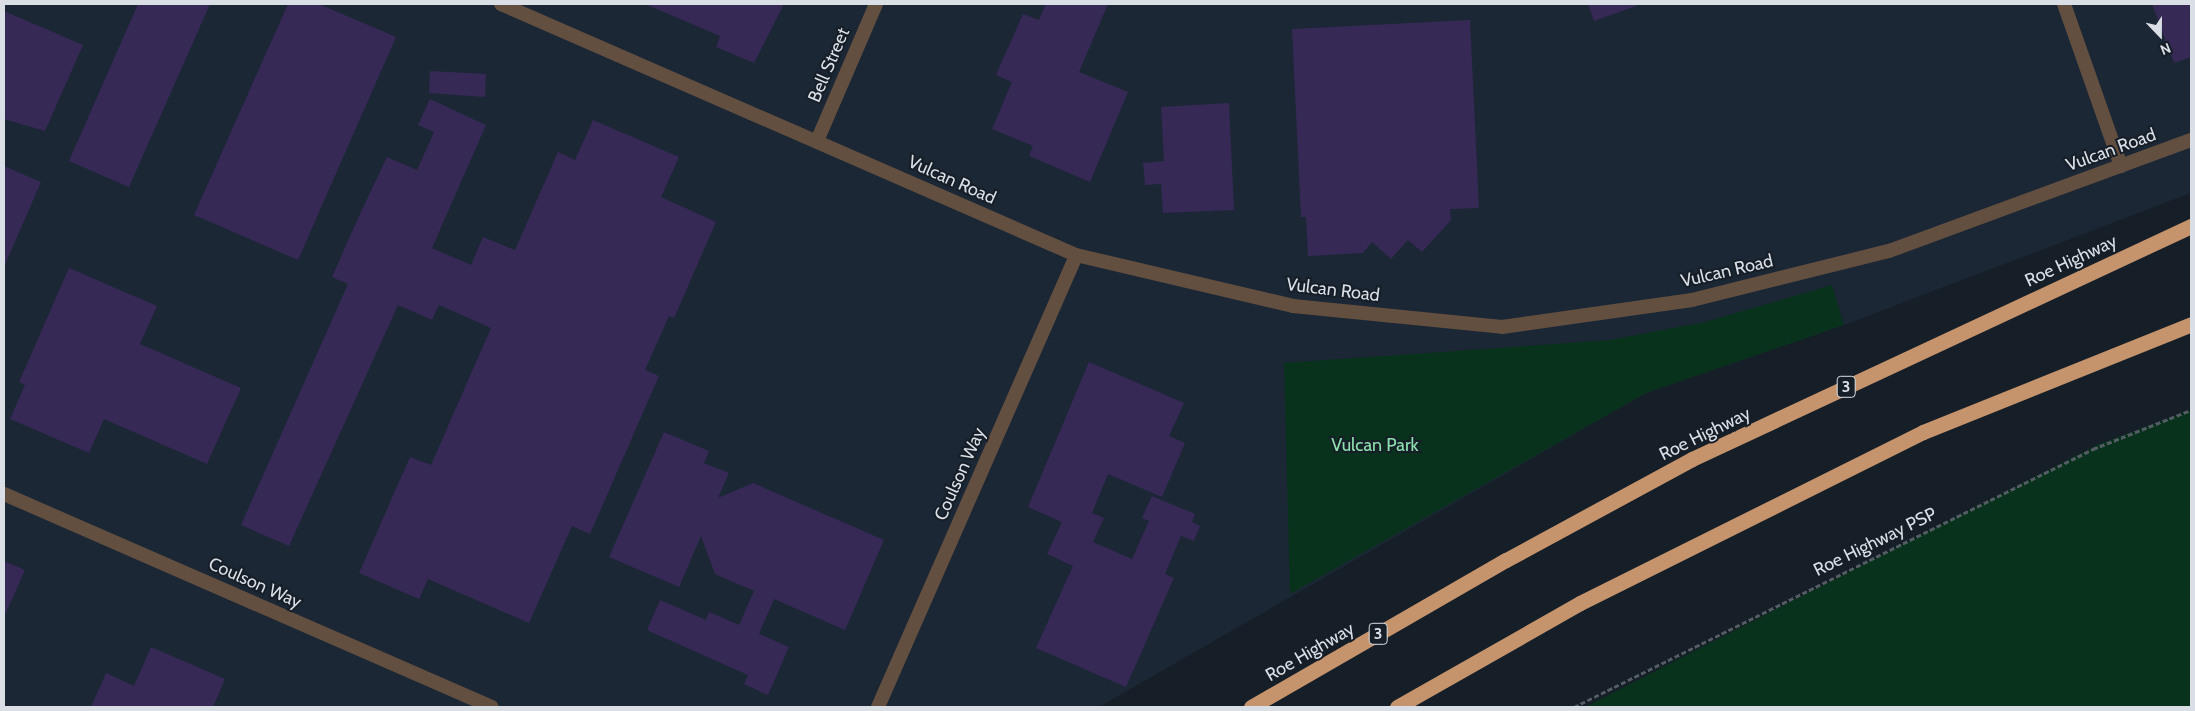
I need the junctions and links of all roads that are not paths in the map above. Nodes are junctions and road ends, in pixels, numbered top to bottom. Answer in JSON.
{"nodes":[{"id":1,"x":500,"y":4,"type":"edge"},
{"id":2,"x":876,"y":4,"type":"edge"},
{"id":3,"x":2064,"y":4,"type":"edge"},
{"id":4,"x":2191,"y":140,"type":"edge"},
{"id":5,"x":817,"y":141,"type":"junction"},
{"id":6,"x":2122,"y":166,"type":"junction"},
{"id":7,"x":2191,"y":226,"type":"edge"},
{"id":8,"x":1076,"y":256,"type":"junction"},
{"id":9,"x":2191,"y":324,"type":"edge"},
{"id":10,"x":4,"y":494,"type":"edge"},
{"id":11,"x":1462,"y":666,"type":"junction"},
{"id":12,"x":492,"y":707,"type":"edge"},
{"id":13,"x":878,"y":707,"type":"edge"},
{"id":14,"x":1251,"y":707,"type":"edge"},
{"id":15,"x":1396,"y":707,"type":"edge"},
{"id":16,"x":1404,"y":707,"type":"edge"}],
"edges":[{"from":1,"to":5,"type":"street","name":"Vulcan Road"},
{"from":2,"to":5,"type":"street","name":"Bell Street"},
{"from":3,"to":6,"type":"street"},
{"from":4,"to":6,"type":"street","name":"Vulcan Road"},
{"from":5,"to":8,"type":"street","name":"Vulcan Road"},
{"from":6,"to":8,"type":"street","name":"Vulcan Road"},
{"from":7,"to":14,"type":"highway","name":"Roe Highway","number":"3"},
{"from":8,"to":13,"type":"street","name":"Coulson Way"},
{"from":9,"to":11,"type":"highway"},
{"from":10,"to":12,"type":"street","name":"Coulson Way"},
{"from":11,"to":15,"type":"highway"},
{"from":11,"to":16,"type":"highway"}]}
